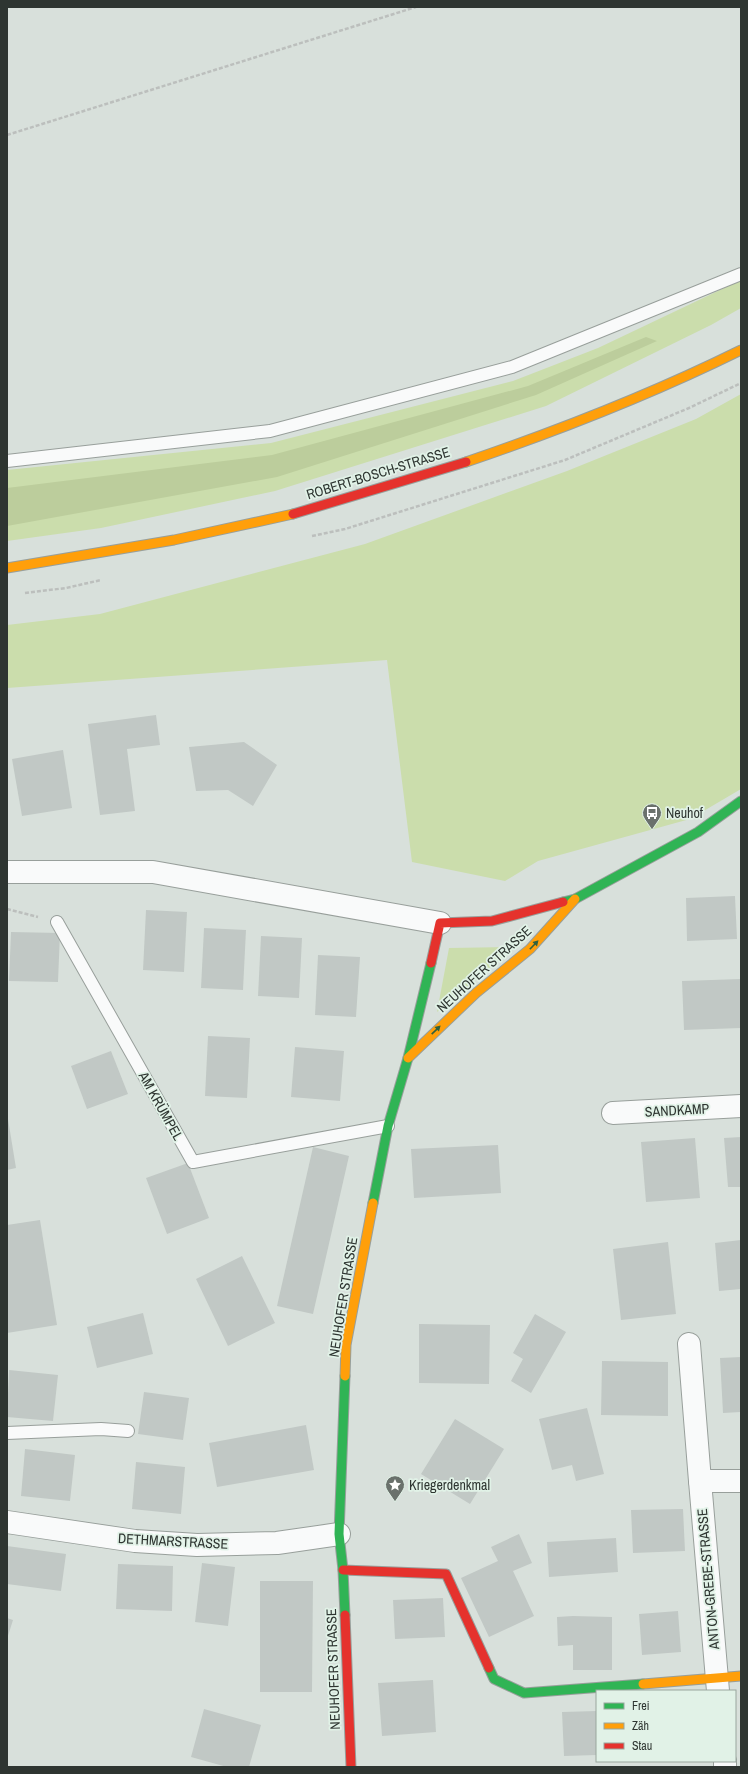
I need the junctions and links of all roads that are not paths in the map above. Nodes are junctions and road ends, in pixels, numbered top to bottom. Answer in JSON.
{"nodes":[{"id":1,"x":741,"y":274,"type":"edge"},
{"id":2,"x":741,"y":350,"type":"edge"},
{"id":3,"x":7,"y":461,"type":"edge"},
{"id":4,"x":7,"y":568,"type":"edge"},
{"id":5,"x":741,"y":801,"type":"edge"},
{"id":6,"x":7,"y":872,"type":"edge"},
{"id":7,"x":575,"y":899,"type":"junction"},
{"id":8,"x":57,"y":922,"type":"road end"},
{"id":9,"x":440,"y":923,"type":"junction"},
{"id":10,"x":408,"y":1058,"type":"junction"},
{"id":11,"x":741,"y":1106,"type":"edge"},
{"id":12,"x":613,"y":1113,"type":"dead end"},
{"id":13,"x":388,"y":1126,"type":"junction"},
{"id":14,"x":689,"y":1344,"type":"dead end"},
{"id":15,"x":128,"y":1431,"type":"dead end"},
{"id":16,"x":7,"y":1433,"type":"edge"},
{"id":17,"x":700,"y":1481,"type":"junction"},
{"id":18,"x":741,"y":1481,"type":"edge"},
{"id":19,"x":7,"y":1522,"type":"edge"},
{"id":20,"x":339,"y":1534,"type":"junction"},
{"id":21,"x":343,"y":1570,"type":"junction"},
{"id":22,"x":741,"y":1676,"type":"edge"},
{"id":23,"x":717,"y":1684,"type":"edge"},
{"id":24,"x":351,"y":1767,"type":"edge"}],
"edges":[{"from":1,"to":3,"type":"lane"},
{"from":2,"to":4,"type":"street","name":"ROBERT-BOSCH-STRASSE"},
{"from":5,"to":7,"type":"street","name":"NEUHOFER STRASSE"},
{"from":6,"to":9,"type":"street"},
{"from":7,"to":9,"type":"street","name":"NEUHOFER STRASSE"},
{"from":10,"to":7,"type":"street","name":"NEUHOFER STRASSE","one_way":true},
{"from":8,"to":13,"type":"lane","name":"AM KRÜMPEL"},
{"from":9,"to":10,"type":"street","name":"NEUHOFER STRASSE"},
{"from":10,"to":13,"type":"street","name":"NEUHOFER STRASSE"},
{"from":11,"to":12,"type":"street","name":"SANDKAMP"},
{"from":13,"to":20,"type":"street","name":"NEUHOFER STRASSE"},
{"from":14,"to":17,"type":"street","name":"ANTON-GREBE-STRASSE"},
{"from":15,"to":16,"type":"lane"},
{"from":17,"to":18,"type":"street"},
{"from":17,"to":23,"type":"street","name":"ANTON-GREBE-STRASSE"},
{"from":19,"to":20,"type":"street","name":"DETHMARSTRASSE"},
{"from":20,"to":21,"type":"street","name":"NEUHOFER STRASSE"},
{"from":21,"to":23,"type":"street"},
{"from":21,"to":24,"type":"street","name":"NEUHOFER STRASSE"},
{"from":22,"to":23,"type":"street"}]}
